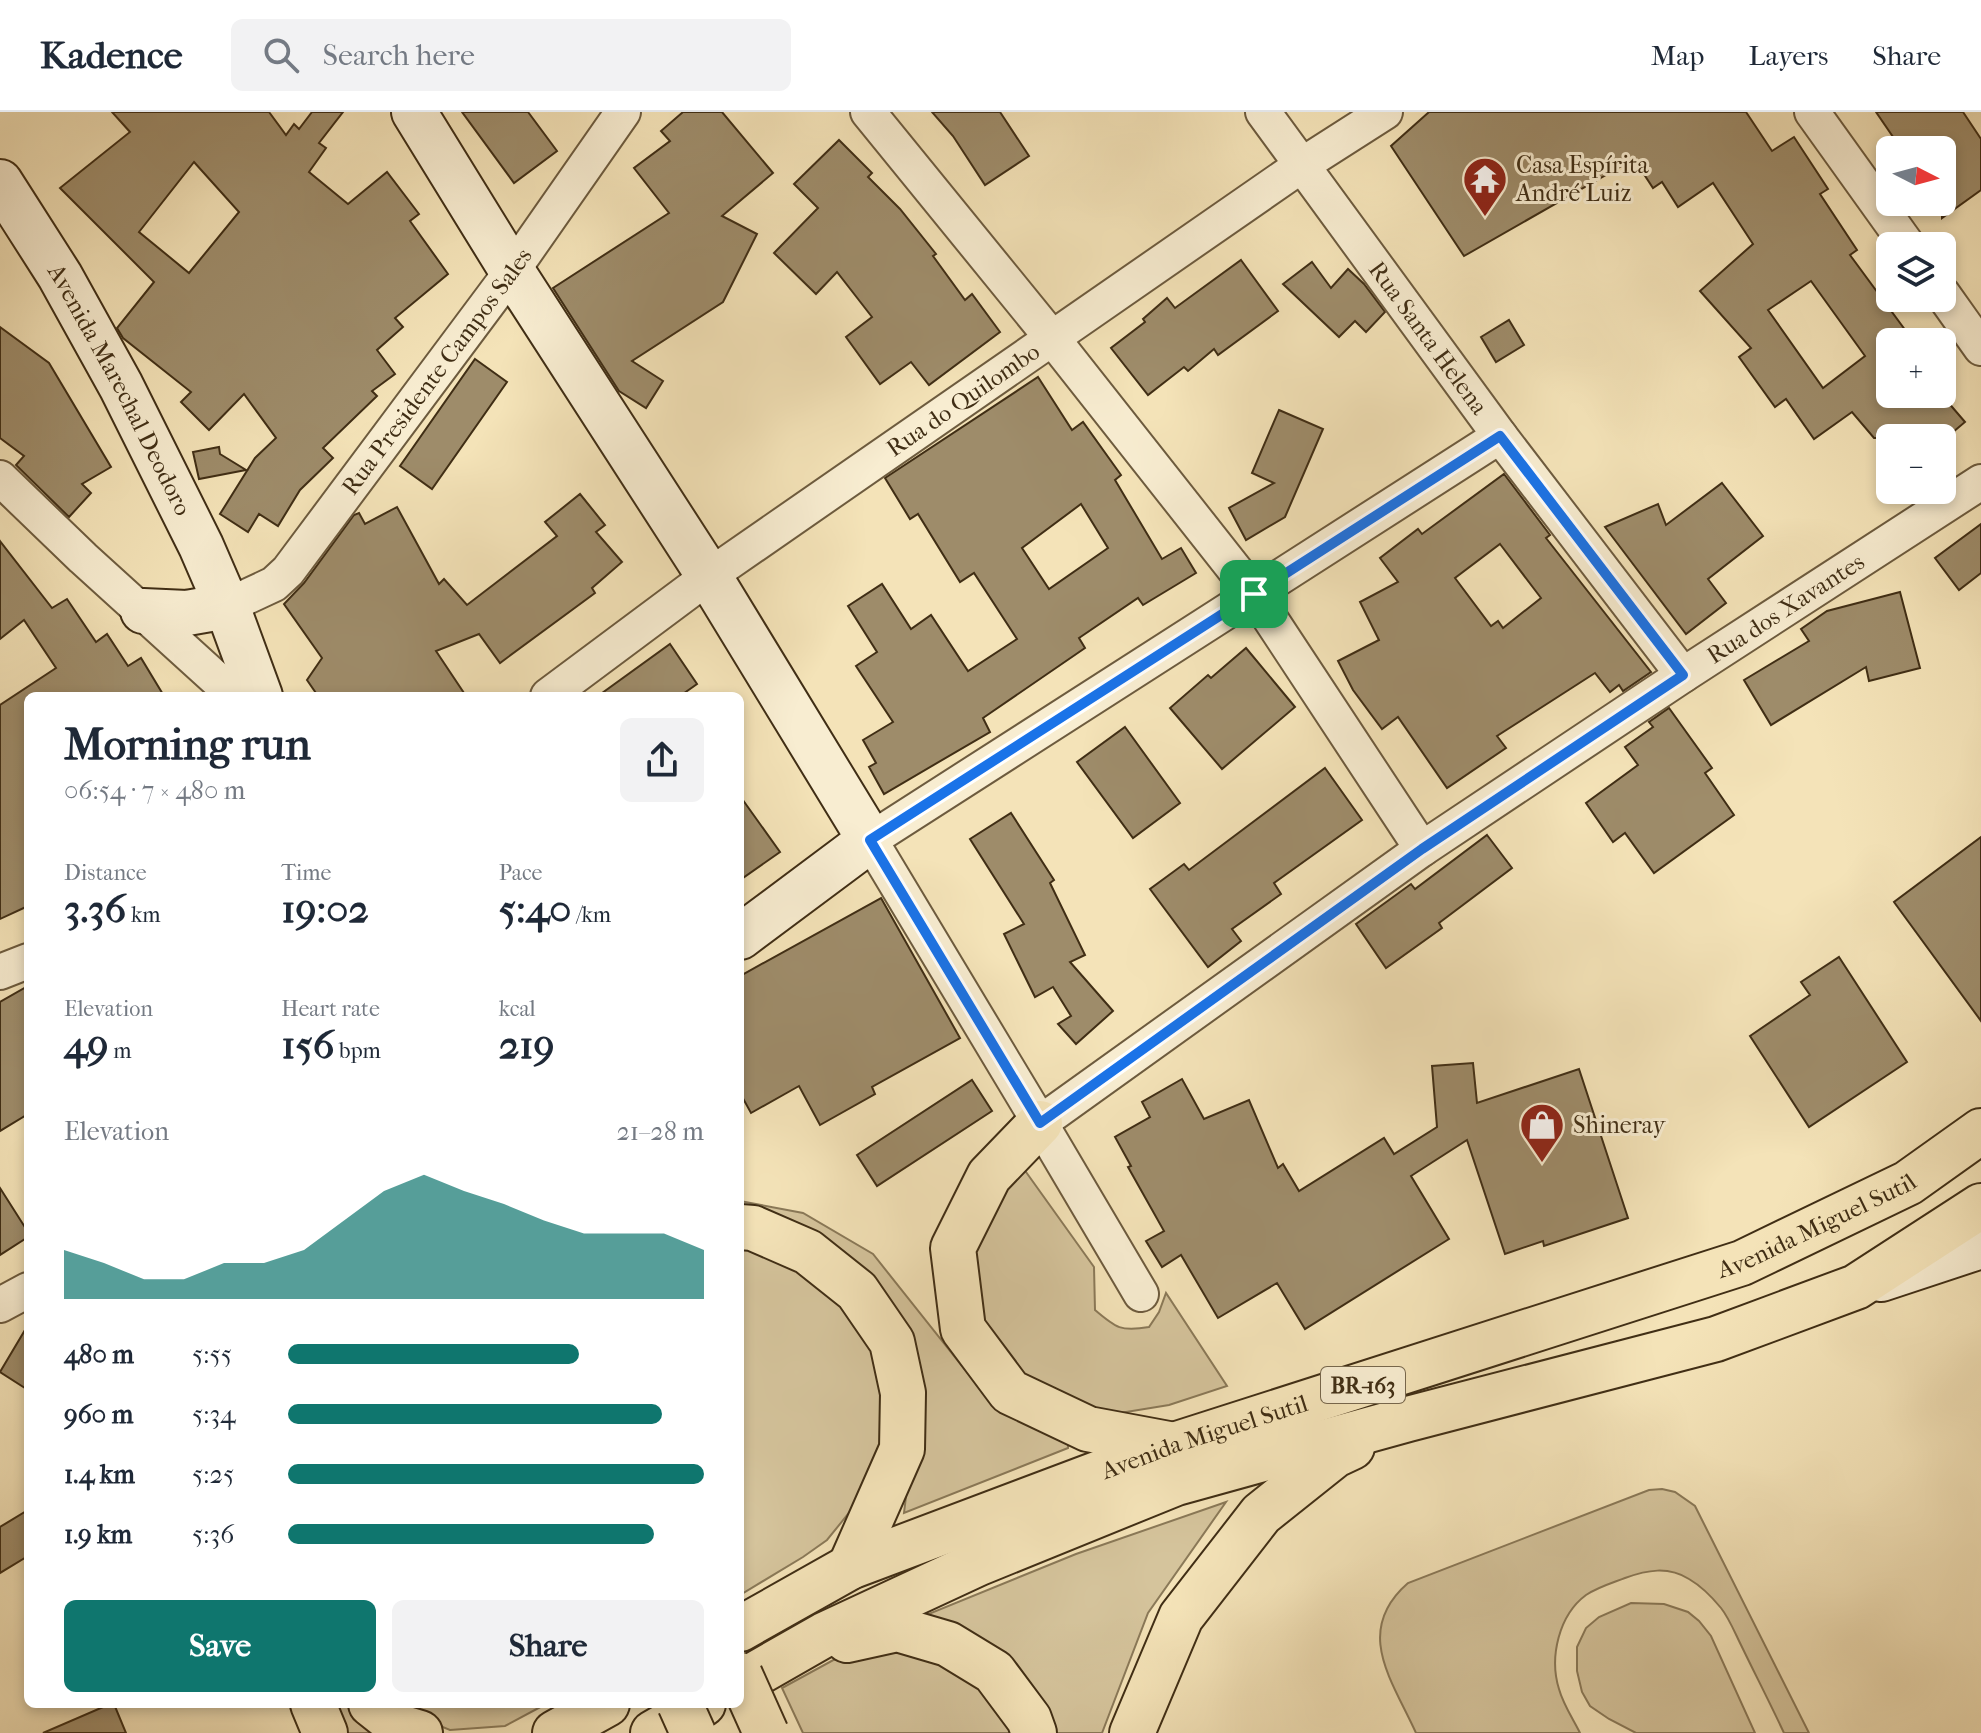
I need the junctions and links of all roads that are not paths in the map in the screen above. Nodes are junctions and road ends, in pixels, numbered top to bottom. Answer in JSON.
{"nodes":[{"id":1,"x":414,"y":112,"type":"edge"},
{"id":2,"x":623,"y":112,"type":"edge"},
{"id":3,"x":868,"y":112,"type":"edge"},
{"id":4,"x":1263,"y":112,"type":"edge"},
{"id":5,"x":1385,"y":112,"type":"edge"},
{"id":6,"x":1812,"y":112,"type":"edge"},
{"id":7,"x":1302,"y":165,"type":"junction"},
{"id":8,"x":0,"y":182,"type":"edge"},
{"id":9,"x":1898,"y":232,"type":"edge"},
{"id":10,"x":512,"y":271,"type":"junction"},
{"id":11,"x":1955,"y":312,"type":"edge"},
{"id":12,"x":1052,"y":338,"type":"junction"},
{"id":13,"x":1981,"y":348,"type":"edge"},
{"id":14,"x":1500,"y":436,"type":"junction"},
{"id":15,"x":0,"y":478,"type":"edge"},
{"id":16,"x":1981,"y":482,"type":"edge"},
{"id":17,"x":709,"y":576,"type":"junction"},
{"id":18,"x":1254,"y":594,"type":"junction"},
{"id":19,"x":227,"y":606,"type":"junction"},
{"id":20,"x":143,"y":611,"type":"junction"},
{"id":21,"x":1683,"y":675,"type":"junction"},
{"id":22,"x":231,"y":692,"type":"edge"},
{"id":23,"x":259,"y":692,"type":"edge"},
{"id":24,"x":553,"y":692,"type":"edge"},
{"id":25,"x":870,"y":840,"type":"junction"},
{"id":26,"x":1422,"y":849,"type":"junction"},
{"id":27,"x":744,"y":934,"type":"edge"},
{"id":28,"x":24,"y":963,"type":"edge"},
{"id":29,"x":0,"y":972,"type":"edge"},
{"id":30,"x":1040,"y":1123,"type":"junction"},
{"id":31,"x":1981,"y":1131,"type":"edge"},
{"id":32,"x":1981,"y":1206,"type":"edge"},
{"id":33,"x":744,"y":1227,"type":"edge"},
{"id":34,"x":1981,"y":1246,"type":"edge"},
{"id":35,"x":1856,"y":1287,"type":"junction"},
{"id":36,"x":24,"y":1292,"type":"edge"},
{"id":37,"x":1141,"y":1294,"type":"dead end"},
{"id":38,"x":0,"y":1305,"type":"edge"},
{"id":39,"x":1408,"y":1419,"type":"junction"},
{"id":40,"x":1174,"y":1445,"type":"junction"},
{"id":41,"x":850,"y":1567,"type":"junction"},
{"id":42,"x":744,"y":1627,"type":"edge"},
{"id":43,"x":794,"y":1651,"type":"junction"},
{"id":44,"x":744,"y":1681,"type":"edge"},
{"id":45,"x":744,"y":1684,"type":"edge"},
{"id":46,"x":315,"y":1708,"type":"edge"},
{"id":47,"x":376,"y":1708,"type":"edge"},
{"id":48,"x":600,"y":1708,"type":"edge"},
{"id":49,"x":682,"y":1708,"type":"edge"},
{"id":50,"x":696,"y":1708,"type":"edge"},
{"id":51,"x":325,"y":1733,"type":"edge"},
{"id":52,"x":420,"y":1733,"type":"edge"},
{"id":53,"x":555,"y":1733,"type":"edge"},
{"id":54,"x":653,"y":1733,"type":"edge"},
{"id":55,"x":693,"y":1733,"type":"edge"},
{"id":56,"x":766,"y":1733,"type":"edge"},
{"id":57,"x":1034,"y":1733,"type":"edge"},
{"id":58,"x":1132,"y":1733,"type":"edge"}],
"edges":[{"from":1,"to":10,"type":"main road"},
{"from":2,"to":10,"type":"street","name":"Rua Presidente Campos Sales"},
{"from":3,"to":12,"type":"street"},
{"from":4,"to":7,"type":"street","name":"Rua Santa Helena"},
{"from":5,"to":7,"type":"street","name":"Rua do Quilombo"},
{"from":6,"to":9,"type":"street"},
{"from":7,"to":12,"type":"street","name":"Rua do Quilombo"},
{"from":7,"to":14,"type":"street","name":"Rua Santa Helena"},
{"from":8,"to":19,"type":"main road","name":"Avenida Marechal Deodoro"},
{"from":10,"to":17,"type":"main road"},
{"from":10,"to":19,"type":"street","name":"Rua Presidente Campos Sales"},
{"from":11,"to":13,"type":"street"},
{"from":12,"to":17,"type":"street","name":"Rua do Quilombo"},
{"from":12,"to":18,"type":"street"},
{"from":14,"to":18,"type":"street"},
{"from":14,"to":21,"type":"street","name":"Rua Santa Helena"},
{"from":15,"to":20,"type":"street"},
{"from":16,"to":21,"type":"street","name":"Rua dos Xavantes"},
{"from":17,"to":24,"type":"street","name":"Rua do Quilombo"},
{"from":17,"to":25,"type":"main road"},
{"from":18,"to":25,"type":"street"},
{"from":18,"to":26,"type":"street"},
{"from":19,"to":20,"type":"main road"},
{"from":19,"to":23,"type":"main road","name":"Avenida Marechal Deodoro"},
{"from":20,"to":22,"type":"street"},
{"from":21,"to":26,"type":"street","name":"Rua dos Xavantes"},
{"from":25,"to":27,"type":"main road"},
{"from":25,"to":30,"type":"street"},
{"from":26,"to":30,"type":"street","name":"Rua dos Xavantes"},
{"from":28,"to":29,"type":"street"},
{"from":30,"to":37,"type":"street"},
{"from":30,"to":40,"type":"main road"},
{"from":31,"to":40,"type":"main road","name":"Avenida Miguel Sutil","number":"BR-163"},
{"from":32,"to":35,"type":"main road","name":"Avenida Miguel Sutil"},
{"from":33,"to":41,"type":"main road"},
{"from":34,"to":35,"type":"main road"},
{"from":35,"to":39,"type":"main road","name":"Avenida Miguel Sutil"},
{"from":36,"to":38,"type":"street"},
{"from":39,"to":43,"type":"main road","name":"Avenida Miguel Sutil"},
{"from":39,"to":58,"type":"main road"},
{"from":40,"to":41,"type":"main road","name":"Avenida Miguel Sutil","number":"BR-163"},
{"from":41,"to":42,"type":"main road","name":"Avenida Miguel Sutil","number":"BR-163"},
{"from":43,"to":44,"type":"main road","name":"Avenida Miguel Sutil"},
{"from":43,"to":57,"type":"main road"},
{"from":45,"to":56,"type":"main road","bridge":true},
{"from":46,"to":51,"type":"main road"},
{"from":47,"to":52,"type":"main road"},
{"from":48,"to":53,"type":"main road"},
{"from":49,"to":55,"type":"main road","bridge":true},
{"from":50,"to":54,"type":"main road"}]}
